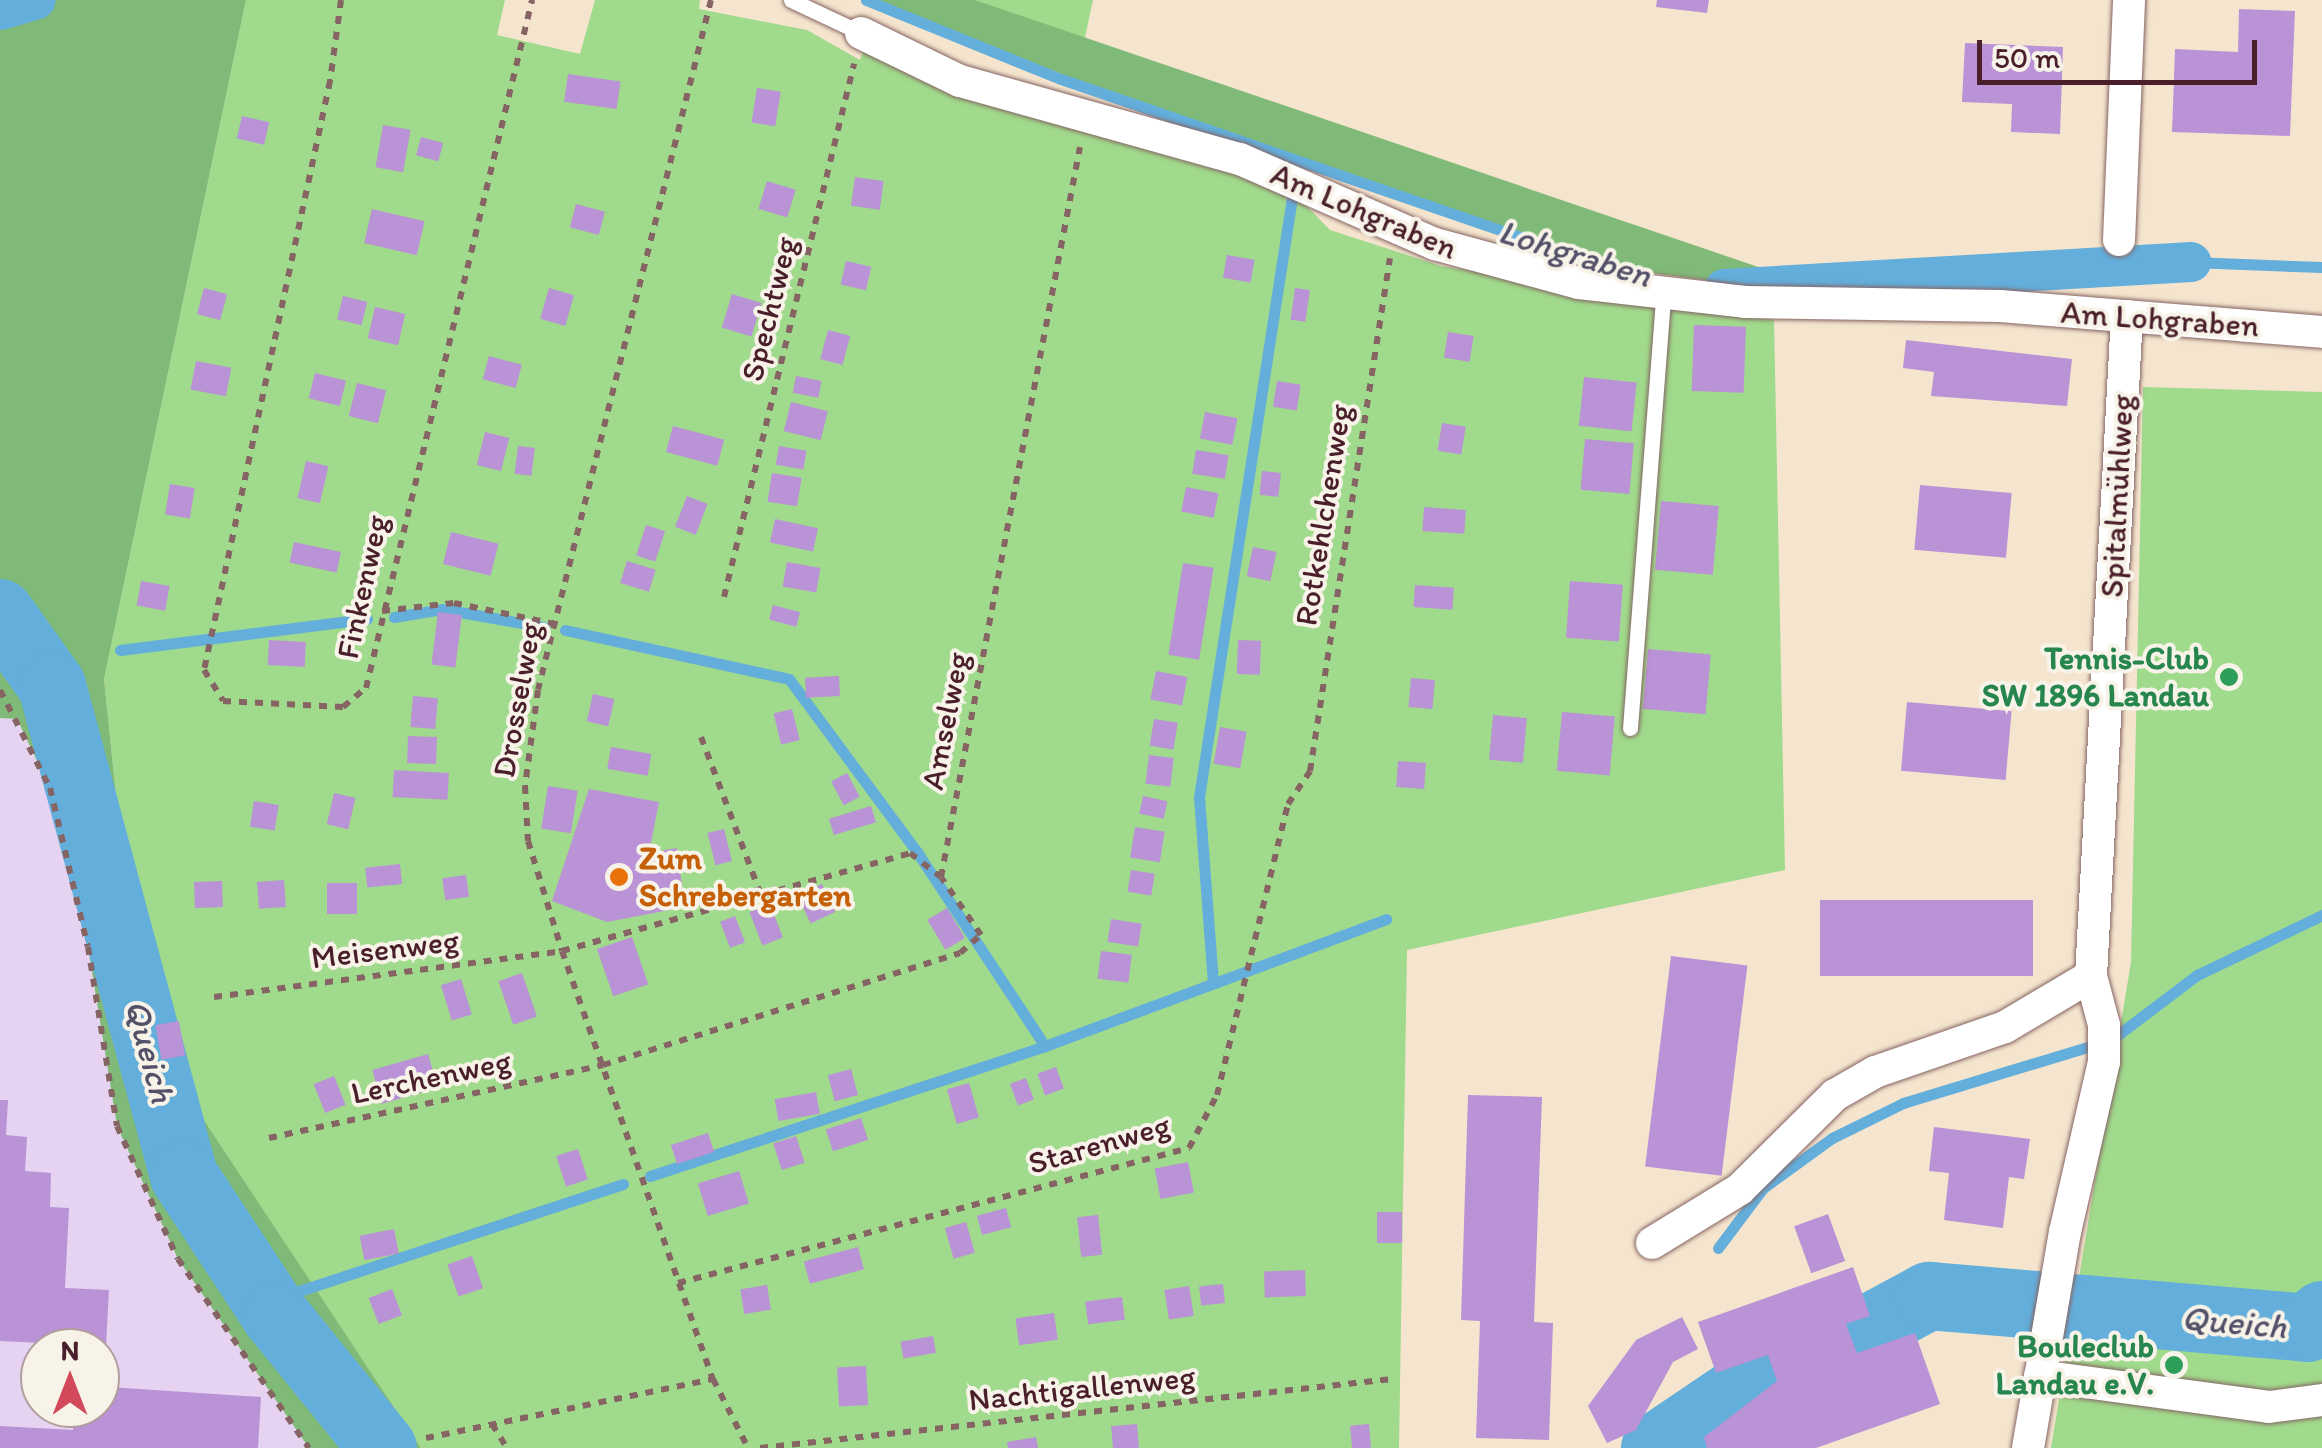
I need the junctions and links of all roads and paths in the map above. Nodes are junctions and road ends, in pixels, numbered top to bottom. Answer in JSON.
{"nodes":[{"id":1,"x":340,"y":0,"type":"edge"},
{"id":2,"x":532,"y":0,"type":"edge"},
{"id":3,"x":711,"y":0,"type":"edge"},
{"id":4,"x":792,"y":0,"type":"edge"},
{"id":5,"x":2129,"y":0,"type":"edge"},
{"id":6,"x":862,"y":33,"type":"junction"},
{"id":7,"x":1086,"y":111,"type":"junction"},
{"id":8,"x":1395,"y":227,"type":"junction"},
{"id":9,"x":2119,"y":240,"type":"dead end"},
{"id":10,"x":1663,"y":296,"type":"junction"},
{"id":11,"x":2127,"y":316,"type":"junction"},
{"id":12,"x":2322,"y":332,"type":"edge"},
{"id":13,"x":724,"y":598,"type":"dead end"},
{"id":14,"x":382,"y":611,"type":"junction"},
{"id":15,"x":554,"y":624,"type":"junction"},
{"id":16,"x":0,"y":690,"type":"edge"},
{"id":17,"x":1630,"y":728,"type":"dead end"},
{"id":18,"x":701,"y":737,"type":"dead end"},
{"id":19,"x":1288,"y":804,"type":"joint"},
{"id":20,"x":940,"y":876,"type":"junction"},
{"id":21,"x":759,"y":890,"type":"junction"},
{"id":22,"x":562,"y":952,"type":"junction"},
{"id":23,"x":2091,"y":976,"type":"junction"},
{"id":24,"x":214,"y":997,"type":"dead end"},
{"id":25,"x":604,"y":1065,"type":"junction"},
{"id":26,"x":269,"y":1138,"type":"dead end"},
{"id":27,"x":1652,"y":1243,"type":"dead end"},
{"id":28,"x":678,"y":1282,"type":"junction"},
{"id":29,"x":2042,"y":1360,"type":"junction"},
{"id":30,"x":712,"y":1379,"type":"junction"},
{"id":31,"x":1392,"y":1379,"type":"dead end"},
{"id":32,"x":2322,"y":1400,"type":"edge"},
{"id":33,"x":492,"y":1424,"type":"junction"},
{"id":34,"x":426,"y":1438,"type":"dead end"},
{"id":35,"x":776,"y":1447,"type":"edge"},
{"id":36,"x":309,"y":1448,"type":"edge"},
{"id":37,"x":507,"y":1448,"type":"edge"},
{"id":38,"x":748,"y":1448,"type":"edge"},
{"id":39,"x":760,"y":1448,"type":"edge"},
{"id":40,"x":2028,"y":1448,"type":"edge"}],
"edges":[{"from":1,"to":14,"type":"path","name":"Finkenweg"},
{"from":2,"to":14,"type":"path","name":"Finkenweg"},
{"from":3,"to":15,"type":"path","name":"Drosselweg"},
{"from":4,"to":6,"type":"lane","name":"Am Lohgraben"},
{"from":5,"to":9,"type":"street"},
{"from":6,"to":7,"type":"street","name":"Am Lohgraben"},
{"from":6,"to":13,"type":"path","name":"Spechtweg"},
{"from":7,"to":8,"type":"street","name":"Am Lohgraben"},
{"from":7,"to":20,"type":"path","name":"Amselweg"},
{"from":8,"to":10,"type":"street","name":"Am Lohgraben"},
{"from":8,"to":19,"type":"path","name":"Rotkehlchenweg"},
{"from":10,"to":11,"type":"street","name":"Am Lohgraben"},
{"from":10,"to":17,"type":"lane"},
{"from":11,"to":12,"type":"street","name":"Am Lohgraben"},
{"from":11,"to":23,"type":"street","name":"Spitalmühlweg"},
{"from":14,"to":15,"type":"path"},
{"from":15,"to":22,"type":"path","name":"Drosselweg"},
{"from":16,"to":36,"type":"path"},
{"from":18,"to":21,"type":"path"},
{"from":19,"to":28,"type":"path","name":"Starenweg"},
{"from":20,"to":21,"type":"path","name":"Meisenweg"},
{"from":20,"to":25,"type":"path"},
{"from":21,"to":22,"type":"path","name":"Meisenweg"},
{"from":22,"to":24,"type":"path","name":"Meisenweg"},
{"from":22,"to":25,"type":"path","name":"Drosselweg"},
{"from":23,"to":27,"type":"street"},
{"from":23,"to":29,"type":"street","name":"Spitalmühlweg"},
{"from":25,"to":26,"type":"path","name":"Lerchenweg"},
{"from":25,"to":28,"type":"path","name":"Drosselweg"},
{"from":28,"to":30,"type":"path","name":"Drosselweg"},
{"from":29,"to":32,"type":"street"},
{"from":29,"to":40,"type":"street","name":"Spitalmühlweg"},
{"from":30,"to":33,"type":"path"},
{"from":30,"to":38,"type":"path","name":"Drosselweg"},
{"from":31,"to":35,"type":"path","name":"Nachtigallenweg"},
{"from":33,"to":34,"type":"path"},
{"from":33,"to":37,"type":"path"},
{"from":35,"to":39,"type":"path"}]}
